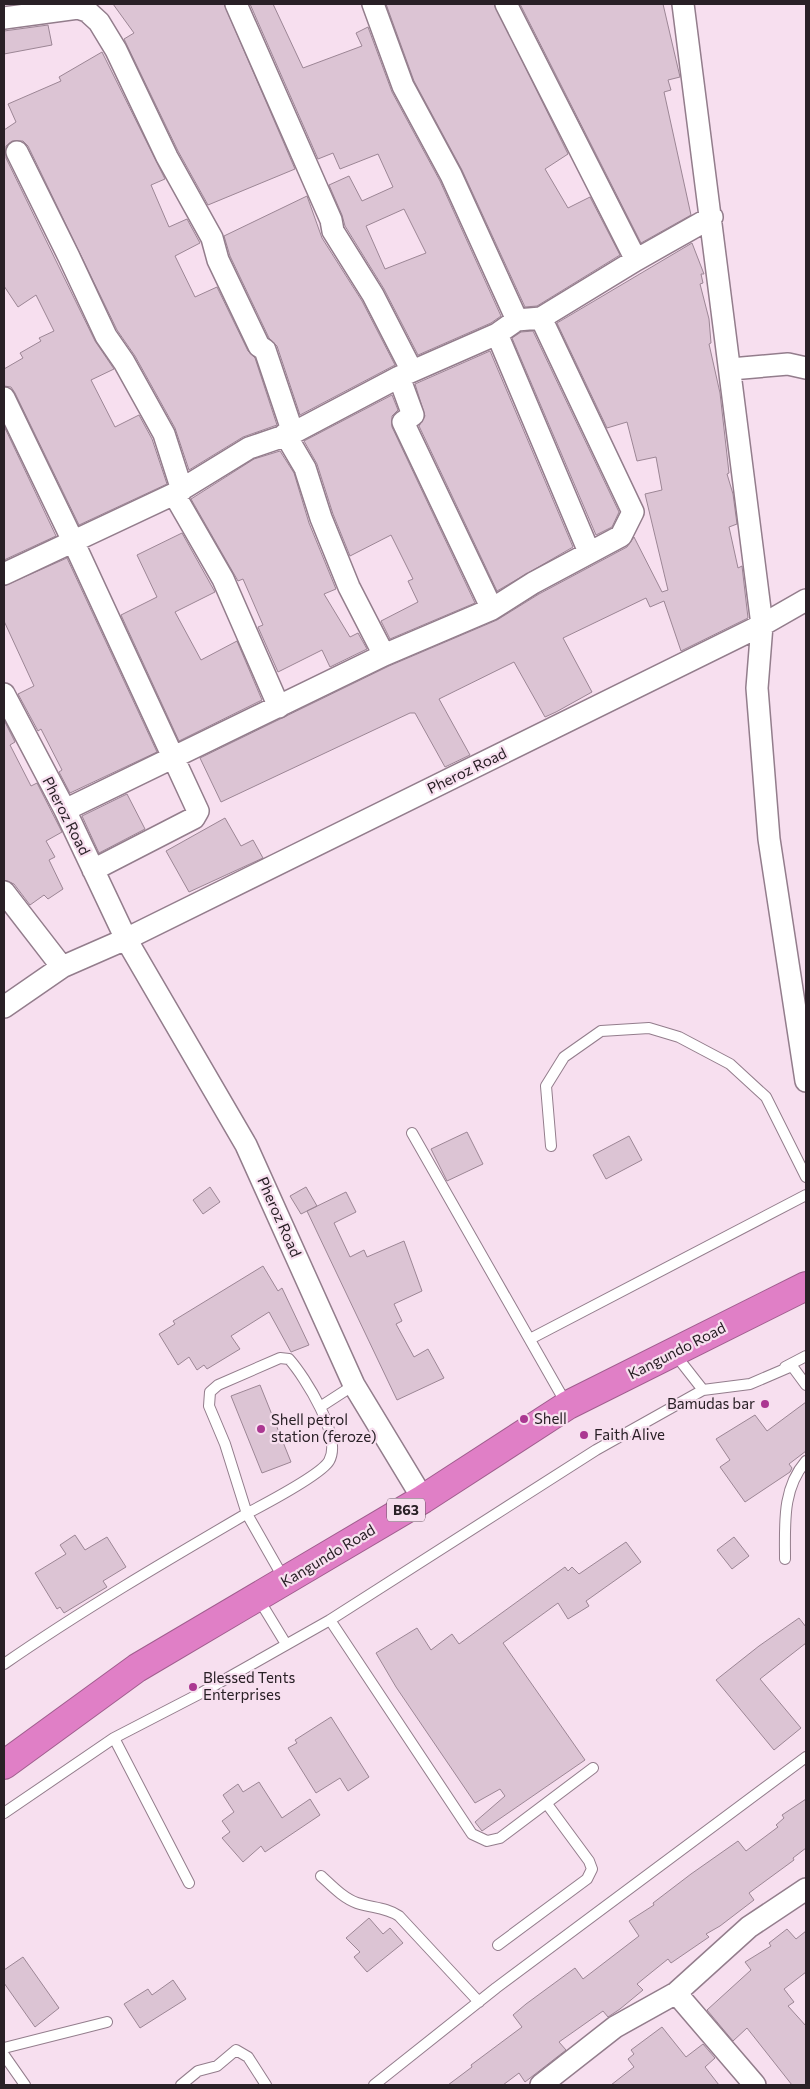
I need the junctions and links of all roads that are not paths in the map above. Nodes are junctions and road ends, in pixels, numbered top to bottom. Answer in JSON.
{"nodes":[{"id":1,"x":236,"y":4,"type":"edge"},
{"id":2,"x":373,"y":4,"type":"edge"},
{"id":3,"x":506,"y":4,"type":"edge"},
{"id":4,"x":683,"y":4,"type":"edge"},
{"id":5,"x":4,"y":18,"type":"edge"},
{"id":6,"x":17,"y":152,"type":"dead end"},
{"id":7,"x":712,"y":217,"type":"junction"},
{"id":8,"x":636,"y":260,"type":"junction"},
{"id":9,"x":541,"y":318,"type":"junction"},
{"id":10,"x":518,"y":320,"type":"junction"},
{"id":11,"x":497,"y":334,"type":"junction"},
{"id":12,"x":806,"y":368,"type":"edge"},
{"id":13,"x":731,"y":369,"type":"junction"},
{"id":14,"x":406,"y":374,"type":"junction"},
{"id":15,"x":4,"y":398,"type":"edge"},
{"id":16,"x":289,"y":433,"type":"junction"},
{"id":17,"x":178,"y":492,"type":"junction"},
{"id":18,"x":73,"y":541,"type":"junction"},
{"id":19,"x":589,"y":552,"type":"junction"},
{"id":20,"x":4,"y":574,"type":"edge"},
{"id":21,"x":806,"y":600,"type":"edge"},
{"id":22,"x":492,"y":609,"type":"junction"},
{"id":23,"x":762,"y":625,"type":"junction"},
{"id":24,"x":384,"y":655,"type":"junction"},
{"id":25,"x":4,"y":694,"type":"edge"},
{"id":26,"x":279,"y":707,"type":"junction"},
{"id":27,"x":174,"y":757,"type":"junction"},
{"id":28,"x":65,"y":810,"type":"junction"},
{"id":29,"x":93,"y":870,"type":"junction"},
{"id":30,"x":4,"y":892,"type":"edge"},
{"id":31,"x":126,"y":939,"type":"junction"},
{"id":32,"x":62,"y":967,"type":"junction"},
{"id":33,"x":4,"y":1007,"type":"edge"},
{"id":34,"x":806,"y":1081,"type":"edge"},
{"id":35,"x":412,"y":1133,"type":"dead end"},
{"id":36,"x":551,"y":1146,"type":"dead end"},
{"id":37,"x":806,"y":1177,"type":"edge"},
{"id":38,"x":806,"y":1195,"type":"edge"},
{"id":39,"x":806,"y":1286,"type":"edge"},
{"id":40,"x":530,"y":1340,"type":"junction"},
{"id":41,"x":674,"y":1353,"type":"junction"},
{"id":42,"x":806,"y":1356,"type":"edge"},
{"id":43,"x":354,"y":1384,"type":"junction"},
{"id":44,"x":750,"y":1384,"type":"junction"},
{"id":45,"x":806,"y":1385,"type":"edge"},
{"id":46,"x":703,"y":1390,"type":"junction"},
{"id":47,"x":568,"y":1405,"type":"junction"},
{"id":48,"x":320,"y":1407,"type":"junction"},
{"id":49,"x":806,"y":1461,"type":"edge"},
{"id":50,"x":423,"y":1499,"type":"junction"},
{"id":51,"x":247,"y":1514,"type":"junction"},
{"id":52,"x":785,"y":1559,"type":"dead end"},
{"id":53,"x":286,"y":1582,"type":"junction"},
{"id":54,"x":258,"y":1597,"type":"junction"},
{"id":55,"x":330,"y":1620,"type":"junction"},
{"id":56,"x":286,"y":1644,"type":"junction"},
{"id":57,"x":4,"y":1664,"type":"edge"},
{"id":58,"x":114,"y":1738,"type":"junction"},
{"id":59,"x":806,"y":1757,"type":"edge"},
{"id":60,"x":8,"y":1760,"type":"edge"},
{"id":61,"x":593,"y":1768,"type":"dead end"},
{"id":62,"x":546,"y":1804,"type":"junction"},
{"id":63,"x":4,"y":1812,"type":"edge"},
{"id":64,"x":321,"y":1876,"type":"dead end"},
{"id":65,"x":189,"y":1883,"type":"dead end"},
{"id":66,"x":806,"y":1889,"type":"edge"},
{"id":67,"x":498,"y":1945,"type":"dead end"},
{"id":68,"x":676,"y":1994,"type":"junction"},
{"id":69,"x":479,"y":2002,"type":"junction"},
{"id":70,"x":107,"y":2022,"type":"dead end"},
{"id":71,"x":4,"y":2048,"type":"edge"},
{"id":72,"x":4,"y":2055,"type":"edge"},
{"id":73,"x":25,"y":2085,"type":"edge"},
{"id":74,"x":181,"y":2085,"type":"edge"},
{"id":75,"x":266,"y":2085,"type":"edge"},
{"id":76,"x":374,"y":2085,"type":"edge"},
{"id":77,"x":541,"y":2085,"type":"edge"},
{"id":78,"x":755,"y":2085,"type":"edge"}],
"edges":[{"from":1,"to":14,"type":"street"},
{"from":2,"to":10,"type":"street"},
{"from":3,"to":8,"type":"street"},
{"from":4,"to":7,"type":"street"},
{"from":5,"to":16,"type":"street"},
{"from":6,"to":17,"type":"street"},
{"from":7,"to":8,"type":"street"},
{"from":7,"to":13,"type":"street"},
{"from":8,"to":9,"type":"street"},
{"from":9,"to":10,"type":"street"},
{"from":9,"to":19,"type":"street"},
{"from":10,"to":11,"type":"street"},
{"from":11,"to":14,"type":"street"},
{"from":11,"to":19,"type":"street"},
{"from":12,"to":13,"type":"street"},
{"from":13,"to":23,"type":"street"},
{"from":14,"to":16,"type":"street"},
{"from":14,"to":22,"type":"street"},
{"from":15,"to":18,"type":"street"},
{"from":16,"to":17,"type":"street"},
{"from":16,"to":24,"type":"street"},
{"from":17,"to":18,"type":"street"},
{"from":17,"to":26,"type":"street"},
{"from":18,"to":20,"type":"street"},
{"from":18,"to":27,"type":"street"},
{"from":19,"to":22,"type":"street"},
{"from":21,"to":23,"type":"street","name":"Pheroz Road"},
{"from":22,"to":24,"type":"street"},
{"from":23,"to":31,"type":"street","name":"Pheroz Road"},
{"from":23,"to":34,"type":"street"},
{"from":24,"to":26,"type":"street"},
{"from":25,"to":28,"type":"street","name":"Pheroz Road"},
{"from":26,"to":27,"type":"street"},
{"from":27,"to":28,"type":"street"},
{"from":27,"to":29,"type":"street"},
{"from":28,"to":29,"type":"street","name":"Pheroz Road"},
{"from":29,"to":31,"type":"street","name":"Pheroz Road"},
{"from":30,"to":32,"type":"street"},
{"from":31,"to":32,"type":"street","name":"Pheroz Road"},
{"from":31,"to":43,"type":"street","name":"Pheroz Road"},
{"from":32,"to":33,"type":"street","name":"Pheroz Road"},
{"from":35,"to":40,"type":"lane"},
{"from":36,"to":37,"type":"lane"},
{"from":38,"to":40,"type":"lane"},
{"from":39,"to":41,"type":"highway","name":"Kangundo Road","number":"B63"},
{"from":40,"to":47,"type":"lane"},
{"from":41,"to":46,"type":"lane"},
{"from":41,"to":47,"type":"highway","name":"Kangundo Road","number":"B63"},
{"from":42,"to":44,"type":"lane"},
{"from":43,"to":48,"type":"lane"},
{"from":43,"to":50,"type":"street","name":"Pheroz Road"},
{"from":44,"to":45,"type":"lane"},
{"from":44,"to":46,"type":"lane"},
{"from":46,"to":55,"type":"lane"},
{"from":47,"to":50,"type":"highway","name":"Kangundo Road","number":"B63"},
{"from":48,"to":51,"type":"lane"},
{"from":48,"to":51,"type":"lane"},
{"from":49,"to":52,"type":"lane"},
{"from":50,"to":53,"type":"highway","name":"Kangundo Road","number":"B63"},
{"from":51,"to":53,"type":"lane"},
{"from":51,"to":57,"type":"lane"},
{"from":53,"to":54,"type":"highway","name":"Kangundo Road","number":"B63"},
{"from":54,"to":56,"type":"lane"},
{"from":54,"to":60,"type":"highway","name":"Kangundo Road","number":"B63"},
{"from":55,"to":56,"type":"lane"},
{"from":55,"to":62,"type":"lane"},
{"from":56,"to":58,"type":"lane"},
{"from":58,"to":63,"type":"lane"},
{"from":58,"to":65,"type":"lane"},
{"from":59,"to":69,"type":"lane"},
{"from":61,"to":62,"type":"lane"},
{"from":62,"to":67,"type":"lane"},
{"from":64,"to":69,"type":"lane"},
{"from":66,"to":68,"type":"street"},
{"from":68,"to":77,"type":"street"},
{"from":68,"to":78,"type":"street"},
{"from":69,"to":76,"type":"lane"},
{"from":70,"to":71,"type":"lane"},
{"from":72,"to":73,"type":"lane"},
{"from":74,"to":75,"type":"lane"}]}
